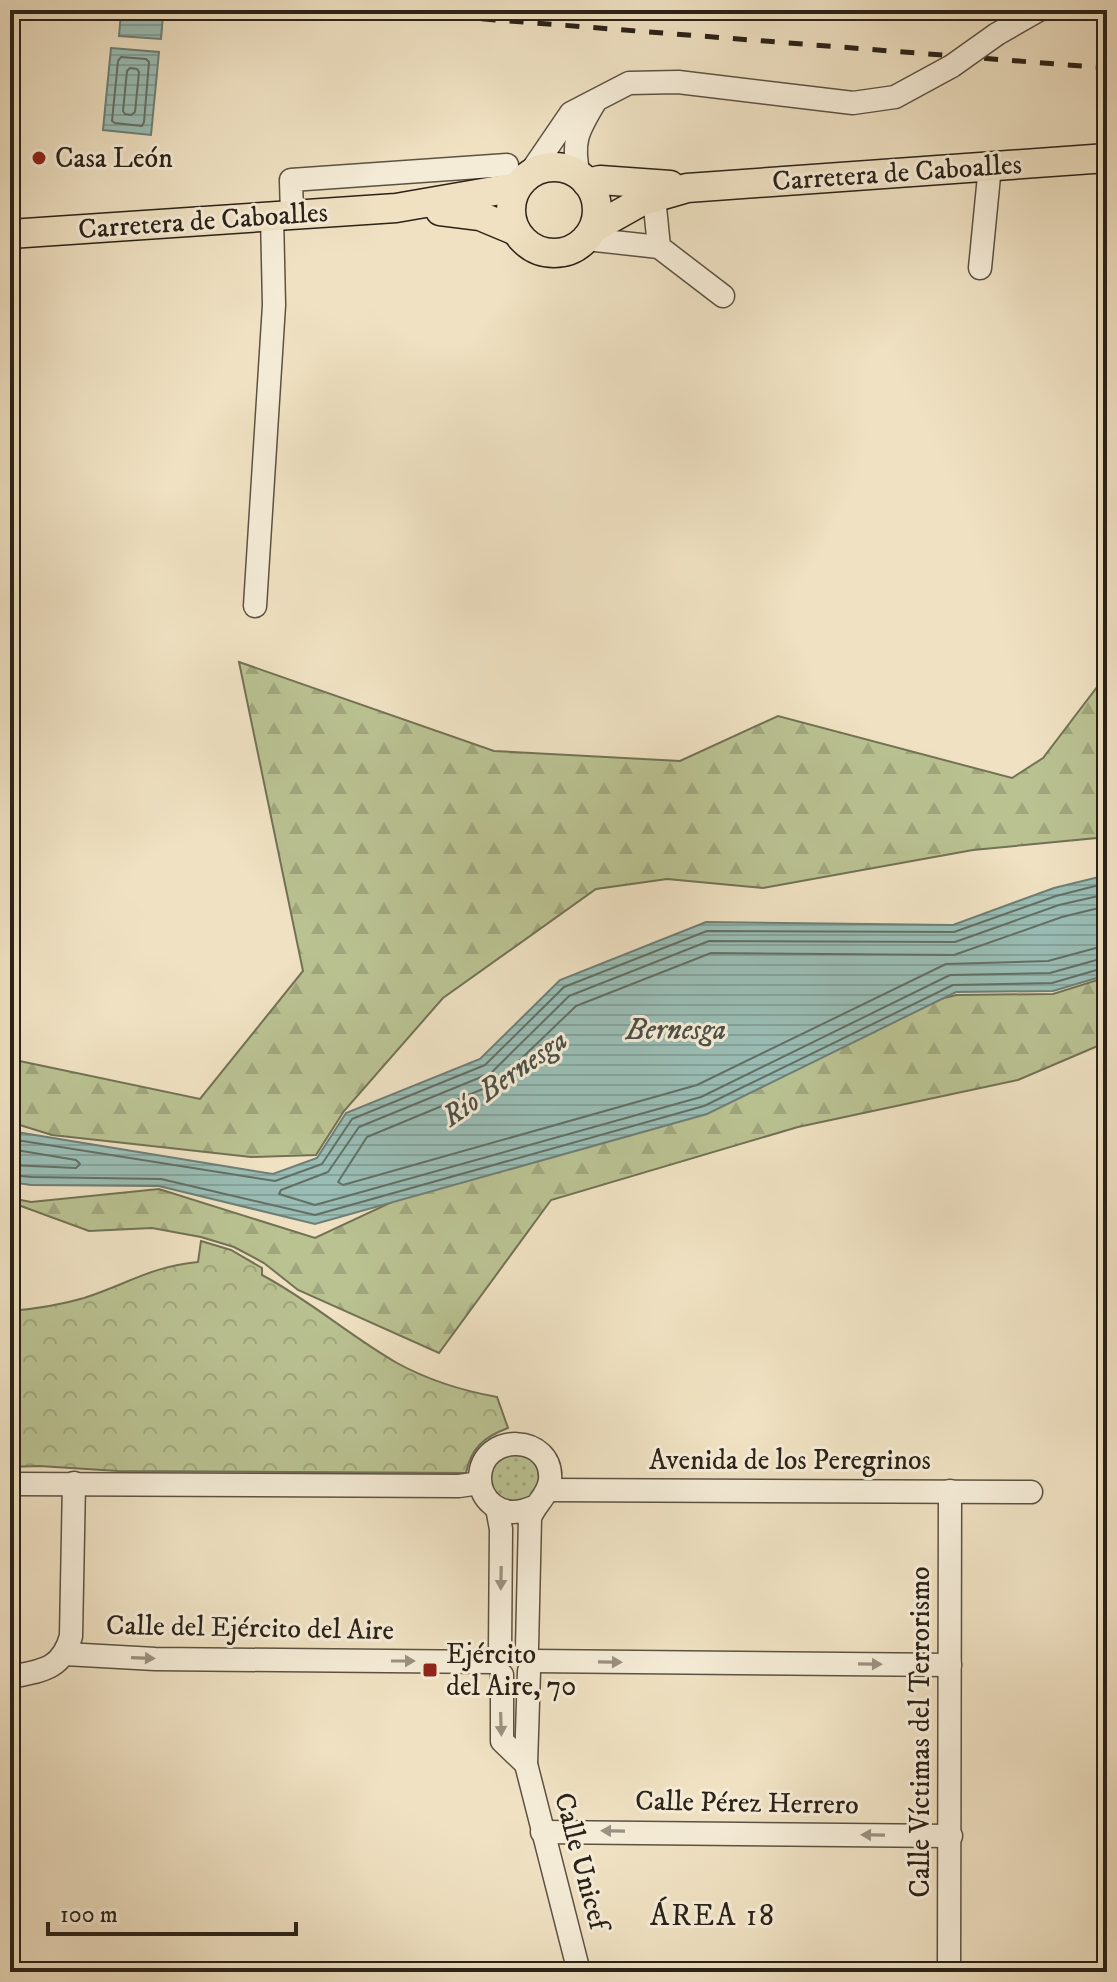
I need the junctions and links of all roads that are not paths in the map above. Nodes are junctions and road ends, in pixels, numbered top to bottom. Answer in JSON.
{"nodes":[{"id":1,"x":1039,"y":10,"type":"edge"},
{"id":2,"x":597,"y":98,"type":"junction"},
{"id":3,"x":1107,"y":158,"type":"edge"},
{"id":4,"x":990,"y":166,"type":"junction"},
{"id":5,"x":517,"y":176,"type":"junction"},
{"id":6,"x":583,"y":179,"type":"junction"},
{"id":7,"x":687,"y":188,"type":"junction"},
{"id":8,"x":654,"y":197,"type":"junction"},
{"id":9,"x":396,"y":208,"type":"junction"},
{"id":10,"x":282,"y":215,"type":"junction"},
{"id":11,"x":516,"y":231,"type":"junction"},
{"id":12,"x":10,"y":234,"type":"edge"},
{"id":13,"x":590,"y":234,"type":"junction"},
{"id":14,"x":659,"y":247,"type":"junction"},
{"id":15,"x":980,"y":268,"type":"dead end"},
{"id":16,"x":723,"y":296,"type":"dead end"},
{"id":17,"x":255,"y":606,"type":"dead end"},
{"id":18,"x":74,"y":1483,"type":"junction"},
{"id":19,"x":480,"y":1483,"type":"junction"},
{"id":20,"x":10,"y":1484,"type":"edge"},
{"id":21,"x":950,"y":1491,"type":"junction"},
{"id":22,"x":1031,"y":1492,"type":"dead end"},
{"id":23,"x":541,"y":1499,"type":"junction"},
{"id":24,"x":497,"y":1508,"type":"junction"},
{"id":25,"x":65,"y":1654,"type":"junction"},
{"id":26,"x":529,"y":1660,"type":"junction"},
{"id":27,"x":499,"y":1662,"type":"junction"},
{"id":28,"x":950,"y":1665,"type":"junction"},
{"id":29,"x":10,"y":1677,"type":"edge"},
{"id":30,"x":526,"y":1764,"type":"junction"},
{"id":31,"x":542,"y":1832,"type":"junction"},
{"id":32,"x":951,"y":1836,"type":"junction"},
{"id":33,"x":579,"y":1972,"type":"edge"},
{"id":34,"x":949,"y":1972,"type":"edge"}],
"edges":[{"from":1,"to":2,"type":"street","bridge":true},
{"from":2,"to":5,"type":"street"},
{"from":2,"to":6,"type":"street"},
{"from":3,"to":4,"type":"main road","name":"Carretera de Caboalles"},
{"from":4,"to":7,"type":"main road","name":"Carretera de Caboalles"},
{"from":4,"to":15,"type":"street"},
{"from":5,"to":6,"type":"main road"},
{"from":5,"to":9,"type":"main road","name":"Carretera de Caboalles"},
{"from":5,"to":10,"type":"street"},
{"from":5,"to":11,"type":"main road"},
{"from":6,"to":7,"type":"main road","name":"Carretera de Caboalles"},
{"from":6,"to":13,"type":"main road"},
{"from":7,"to":8,"type":"main road","name":"Carretera de Caboalles"},
{"from":8,"to":13,"type":"main road","name":"Carretera de Caboalles"},
{"from":8,"to":14,"type":"street"},
{"from":9,"to":10,"type":"main road","name":"Carretera de Caboalles"},
{"from":9,"to":11,"type":"main road","name":"Carretera de Caboalles"},
{"from":10,"to":12,"type":"main road","name":"Carretera de Caboalles"},
{"from":10,"to":17,"type":"street"},
{"from":11,"to":13,"type":"main road"},
{"from":13,"to":14,"type":"street"},
{"from":14,"to":16,"type":"street"},
{"from":18,"to":19,"type":"street"},
{"from":18,"to":20,"type":"street"},
{"from":18,"to":25,"type":"street"},
{"from":19,"to":23,"type":"street"},
{"from":19,"to":24,"type":"street"},
{"from":21,"to":22,"type":"street","name":"Avenida de los Peregrinos"},
{"from":21,"to":23,"type":"street","name":"Avenida de los Peregrinos"},
{"from":21,"to":28,"type":"street","name":"Calle Víctimas del Terrorismo"},
{"from":23,"to":24,"type":"street"},
{"from":23,"to":26,"type":"street","name":"Calle Unicef"},
{"from":24,"to":27,"type":"street","name":"Calle Unicef","one_way":true},
{"from":25,"to":27,"type":"street","name":"Calle del Ejército del Aire","one_way":true},
{"from":25,"to":29,"type":"street"},
{"from":26,"to":27,"type":"street"},
{"from":26,"to":27,"type":"street"},
{"from":26,"to":28,"type":"street","one_way":true},
{"from":26,"to":30,"type":"street","name":"Calle Unicef"},
{"from":27,"to":30,"type":"street","name":"Calle Unicef","one_way":true},
{"from":28,"to":32,"type":"street","name":"Calle Víctimas del Terrorismo"},
{"from":30,"to":31,"type":"street","name":"Calle Unicef"},
{"from":32,"to":31,"type":"street","name":"Calle Pérez Herrero","one_way":true},
{"from":31,"to":33,"type":"street","name":"Calle Unicef"},
{"from":32,"to":34,"type":"street","name":"Calle Víctimas del Terrorismo"}]}
